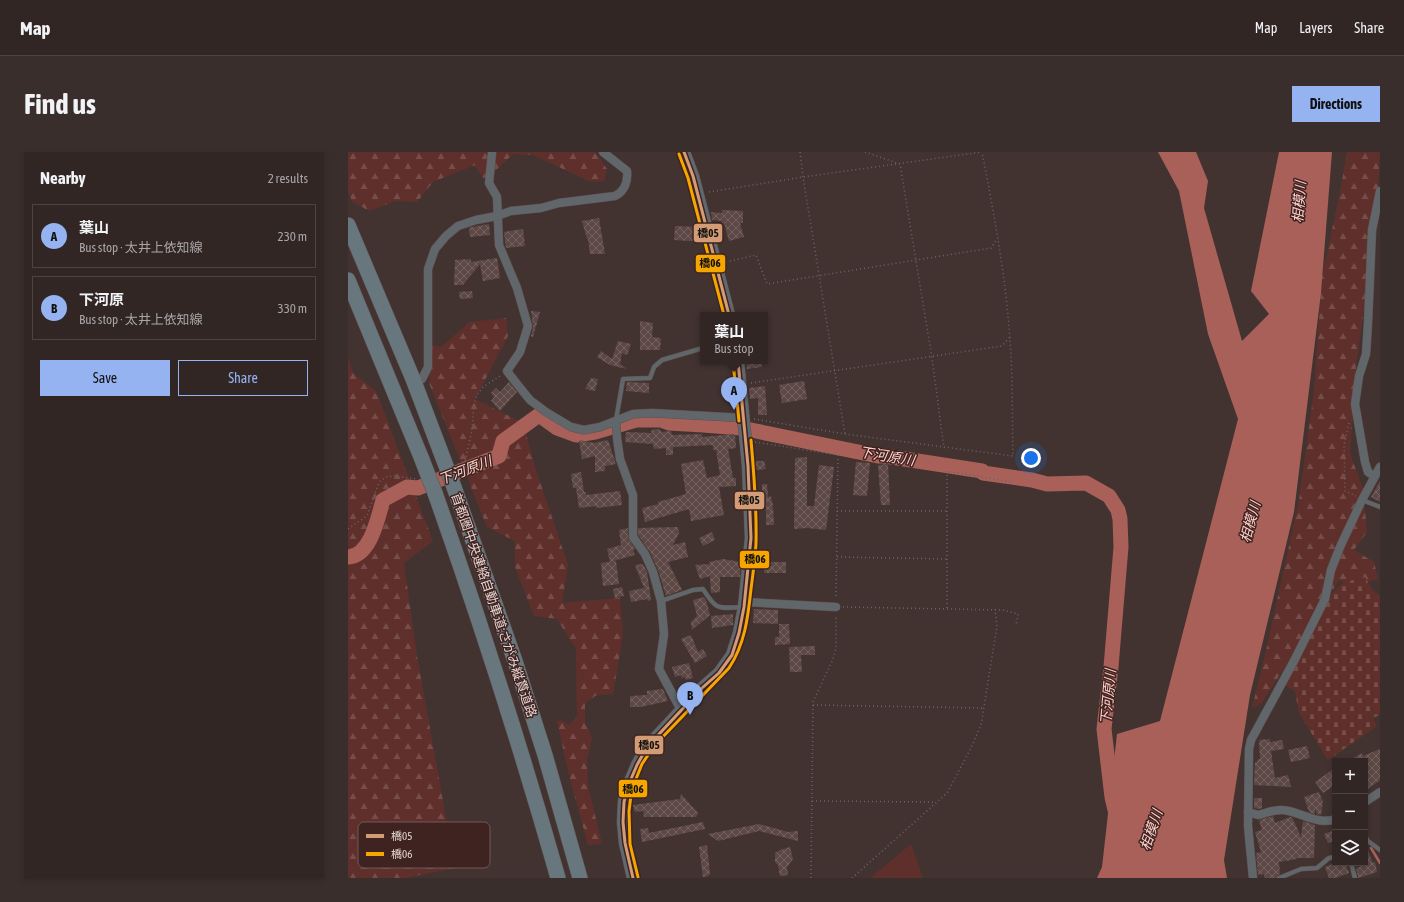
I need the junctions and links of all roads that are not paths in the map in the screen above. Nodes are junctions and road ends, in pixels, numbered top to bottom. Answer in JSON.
{"nodes":[{"id":1,"x":603,"y":152,"type":"edge"},
{"id":2,"x":684,"y":152,"type":"edge"},
{"id":3,"x":492,"y":153,"type":"dead end"},
{"id":4,"x":1380,"y":191,"type":"edge"},
{"id":5,"x":497,"y":216,"type":"junction"},
{"id":6,"x":348,"y":225,"type":"edge"},
{"id":7,"x":348,"y":280,"type":"edge"},
{"id":8,"x":727,"y":312,"type":"edge"},
{"id":9,"x":700,"y":349,"type":"edge"},
{"id":10,"x":738,"y":364,"type":"edge"},
{"id":11,"x":422,"y":379,"type":"dead end"},
{"id":12,"x":744,"y":419,"type":"junction"},
{"id":13,"x":616,"y":421,"type":"junction"},
{"id":14,"x":1380,"y":467,"type":"edge"},
{"id":15,"x":1374,"y":476,"type":"junction"},
{"id":16,"x":1362,"y":500,"type":"junction"},
{"id":17,"x":1380,"y":508,"type":"edge"},
{"id":18,"x":661,"y":601,"type":"junction"},
{"id":19,"x":745,"y":604,"type":"junction"},
{"id":20,"x":836,"y":607,"type":"road end"},
{"id":21,"x":681,"y":710,"type":"junction"},
{"id":22,"x":1380,"y":792,"type":"edge"},
{"id":23,"x":1368,"y":800,"type":"edge"},
{"id":24,"x":1248,"y":812,"type":"junction"},
{"id":25,"x":1332,"y":819,"type":"edge"},
{"id":26,"x":1368,"y":840,"type":"edge"},
{"id":27,"x":1371,"y":843,"type":"junction"},
{"id":28,"x":1368,"y":844,"type":"edge"},
{"id":29,"x":1380,"y":850,"type":"edge"},
{"id":30,"x":1332,"y":858,"type":"edge"},
{"id":31,"x":1352,"y":866,"type":"edge"},
{"id":32,"x":558,"y":878,"type":"edge"},
{"id":33,"x":580,"y":878,"type":"edge"},
{"id":34,"x":633,"y":878,"type":"edge"},
{"id":35,"x":1253,"y":878,"type":"edge"},
{"id":36,"x":1279,"y":878,"type":"edge"},
{"id":37,"x":1355,"y":878,"type":"edge"}],
"edges":[{"from":1,"to":5,"type":"street"},
{"from":2,"to":8,"type":"main road"},
{"from":3,"to":5,"type":"street"},
{"from":4,"to":15,"type":"street"},
{"from":5,"to":11,"type":"street"},
{"from":5,"to":13,"type":"street"},
{"from":6,"to":33,"type":"highway","name":"首都圏中央連絡自動車道;さがみ縦貫道路","bridge":true},
{"from":7,"to":32,"type":"highway","name":"首都圏中央連絡自動車道;さがみ縦貫道路","bridge":true},
{"from":9,"to":13,"type":"lane"},
{"from":10,"to":12,"type":"main road"},
{"from":12,"to":13,"type":"street"},
{"from":12,"to":19,"type":"main road"},
{"from":13,"to":18,"type":"street"},
{"from":14,"to":15,"type":"street"},
{"from":15,"to":16,"type":"street"},
{"from":16,"to":17,"type":"lane"},
{"from":16,"to":24,"type":"street"},
{"from":18,"to":19,"type":"lane"},
{"from":18,"to":21,"type":"street"},
{"from":19,"to":20,"type":"street"},
{"from":19,"to":21,"type":"main road"},
{"from":21,"to":34,"type":"main road"},
{"from":22,"to":23,"type":"street"},
{"from":24,"to":25,"type":"street"},
{"from":24,"to":35,"type":"street"},
{"from":26,"to":27,"type":"lane"},
{"from":27,"to":28,"type":"lane"},
{"from":27,"to":29,"type":"lane"},
{"from":30,"to":36,"type":"lane"},
{"from":31,"to":37,"type":"lane"}]}
